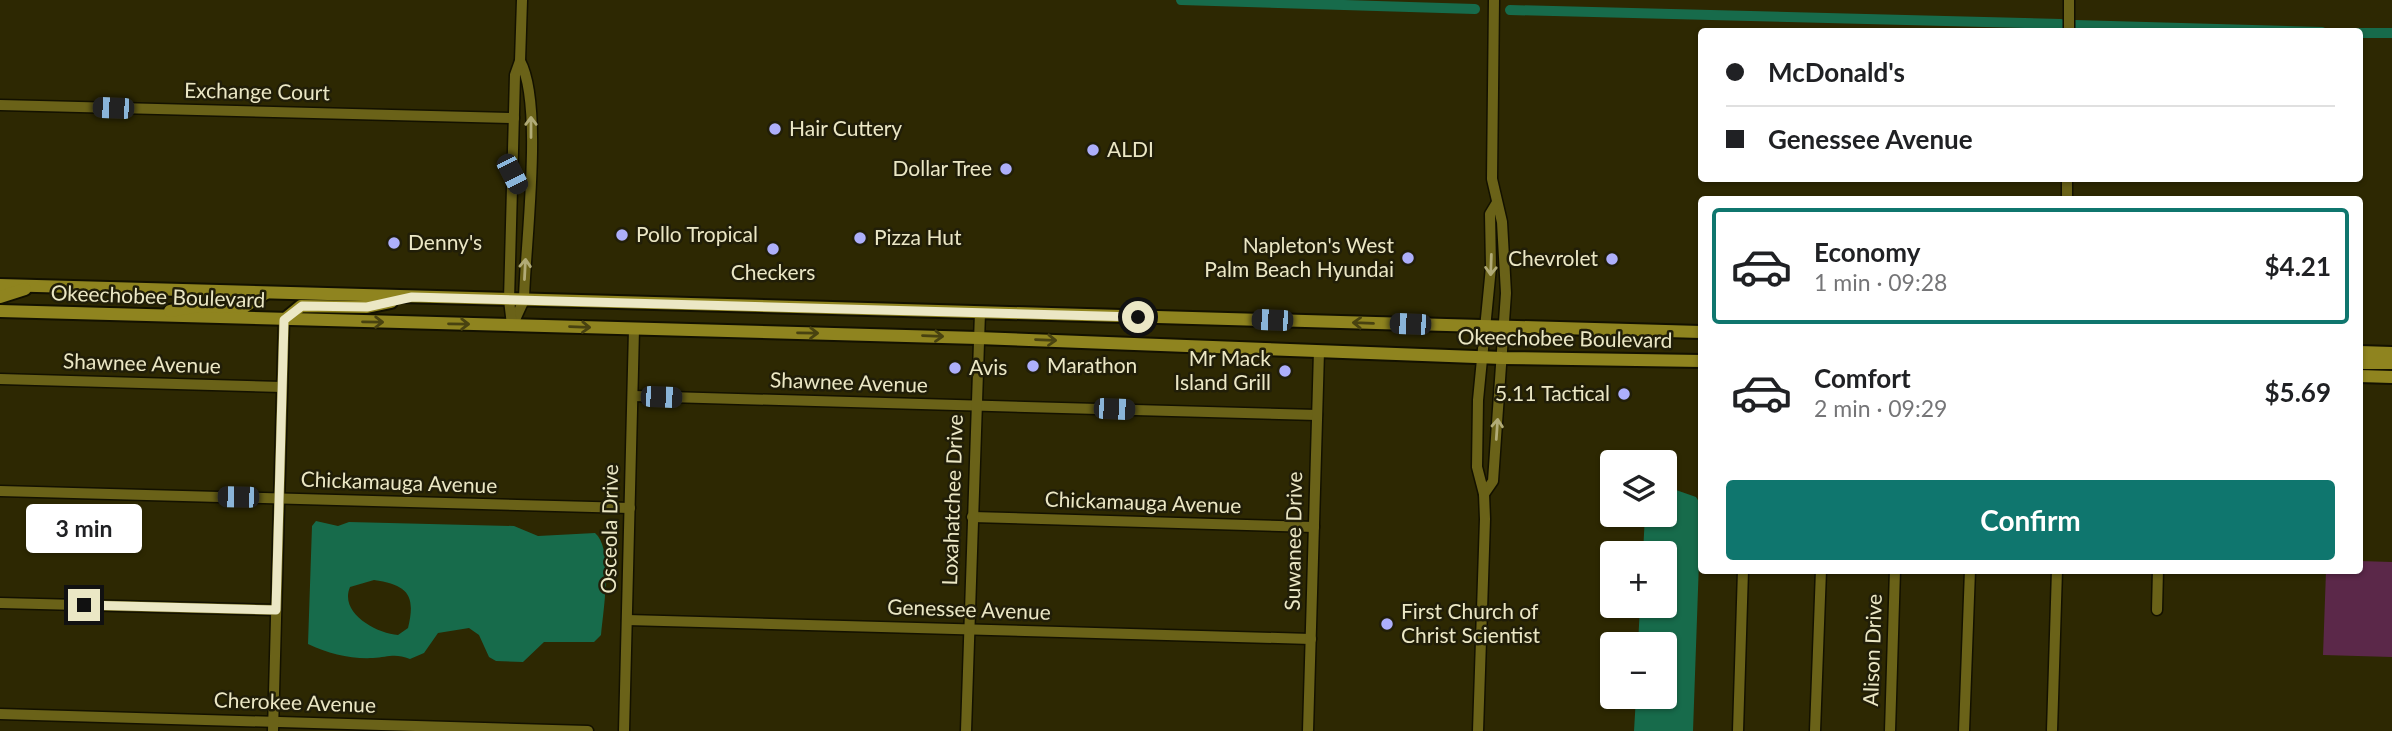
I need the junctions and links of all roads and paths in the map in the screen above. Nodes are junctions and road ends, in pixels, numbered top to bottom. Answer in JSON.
{"nodes":[{"id":1,"x":522,"y":0,"type":"edge"},
{"id":2,"x":1494,"y":0,"type":"edge"},
{"id":3,"x":2069,"y":0,"type":"edge"},
{"id":4,"x":2069,"y":28,"type":"edge"},
{"id":5,"x":520,"y":61,"type":"junction"},
{"id":6,"x":0,"y":105,"type":"edge"},
{"id":7,"x":514,"y":118,"type":"junction"},
{"id":8,"x":512,"y":174,"type":"junction"},
{"id":9,"x":529,"y":195,"type":"junction"},
{"id":10,"x":1496,"y":204,"type":"junction"},
{"id":11,"x":0,"y":285,"type":"edge"},
{"id":12,"x":35,"y":286,"type":"junction"},
{"id":13,"x":267,"y":293,"type":"junction"},
{"id":14,"x":0,"y":297,"type":"edge"},
{"id":15,"x":412,"y":297,"type":"junction"},
{"id":16,"x":509,"y":300,"type":"junction"},
{"id":17,"x":524,"y":300,"type":"junction"},
{"id":18,"x":0,"y":311,"type":"edge"},
{"id":19,"x":980,"y":312,"type":"junction"},
{"id":20,"x":142,"y":316,"type":"junction"},
{"id":21,"x":284,"y":320,"type":"junction"},
{"id":22,"x":512,"y":325,"type":"junction"},
{"id":23,"x":1485,"y":327,"type":"junction"},
{"id":24,"x":1505,"y":327,"type":"junction"},
{"id":25,"x":634,"y":329,"type":"junction"},
{"id":26,"x":1698,"y":332,"type":"edge"},
{"id":27,"x":978,"y":338,"type":"junction"},
{"id":28,"x":1319,"y":351,"type":"junction"},
{"id":29,"x":2363,"y":352,"type":"edge"},
{"id":30,"x":2392,"y":353,"type":"edge"},
{"id":31,"x":1480,"y":357,"type":"junction"},
{"id":32,"x":1502,"y":358,"type":"junction"},
{"id":33,"x":1698,"y":360,"type":"edge"},
{"id":34,"x":2363,"y":362,"type":"edge"},
{"id":35,"x":2392,"y":363,"type":"edge"},
{"id":36,"x":2363,"y":376,"type":"edge"},
{"id":37,"x":2392,"y":377,"type":"edge"},
{"id":38,"x":0,"y":379,"type":"edge"},
{"id":39,"x":282,"y":387,"type":"junction"},
{"id":40,"x":633,"y":396,"type":"junction"},
{"id":41,"x":975,"y":405,"type":"junction"},
{"id":42,"x":1317,"y":415,"type":"junction"},
{"id":43,"x":0,"y":491,"type":"edge"},
{"id":44,"x":1484,"y":494,"type":"junction"},
{"id":45,"x":279,"y":499,"type":"junction"},
{"id":46,"x":630,"y":508,"type":"junction"},
{"id":47,"x":972,"y":517,"type":"junction"},
{"id":48,"x":1314,"y":527,"type":"junction"},
{"id":49,"x":1743,"y":574,"type":"edge"},
{"id":50,"x":1821,"y":574,"type":"edge"},
{"id":51,"x":1895,"y":574,"type":"edge"},
{"id":52,"x":1970,"y":574,"type":"edge"},
{"id":53,"x":2057,"y":574,"type":"edge"},
{"id":54,"x":2158,"y":574,"type":"edge"},
{"id":55,"x":0,"y":603,"type":"edge"},
{"id":56,"x":276,"y":610,"type":"junction"},
{"id":57,"x":2157,"y":610,"type":"dead end"},
{"id":58,"x":627,"y":620,"type":"junction"},
{"id":59,"x":969,"y":629,"type":"junction"},
{"id":60,"x":1311,"y":639,"type":"junction"},
{"id":61,"x":0,"y":714,"type":"edge"},
{"id":62,"x":273,"y":727,"type":"edge"},
{"id":63,"x":588,"y":731,"type":"edge"},
{"id":64,"x":624,"y":731,"type":"edge"},
{"id":65,"x":966,"y":731,"type":"edge"},
{"id":66,"x":1308,"y":731,"type":"edge"},
{"id":67,"x":1478,"y":731,"type":"edge"},
{"id":68,"x":1738,"y":731,"type":"edge"},
{"id":69,"x":1815,"y":731,"type":"edge"},
{"id":70,"x":1891,"y":731,"type":"edge"},
{"id":71,"x":1964,"y":731,"type":"edge"},
{"id":72,"x":2052,"y":731,"type":"edge"}],
"edges":[{"from":1,"to":5,"type":"street"},
{"from":2,"to":10,"type":"street"},
{"from":3,"to":4,"type":"street"},
{"from":5,"to":7,"type":"street"},
{"from":9,"to":5,"type":"street","one_way":true},
{"from":6,"to":7,"type":"street","name":"Exchange Court"},
{"from":7,"to":8,"type":"street"},
{"from":8,"to":9,"type":"street"},
{"from":8,"to":16,"type":"street"},
{"from":17,"to":9,"type":"street","one_way":true},
{"from":10,"to":23,"type":"street","one_way":true},
{"from":10,"to":24,"type":"street"},
{"from":11,"to":12,"type":"main road","name":"Okeechobee Boulevard"},
{"from":12,"to":13,"type":"main road","name":"Okeechobee Boulevard"},
{"from":12,"to":14,"type":"main road"},
{"from":13,"to":15,"type":"main road","name":"Okeechobee Boulevard"},
{"from":13,"to":20,"type":"main road"},
{"from":15,"to":16,"type":"main road","name":"Okeechobee Boulevard"},
{"from":15,"to":21,"type":"main road"},
{"from":16,"to":17,"type":"main road","name":"Okeechobee Boulevard"},
{"from":16,"to":22,"type":"street"},
{"from":17,"to":19,"type":"main road","name":"Okeechobee Boulevard"},
{"from":17,"to":22,"type":"street"},
{"from":18,"to":20,"type":"main road","name":"Okeechobee Boulevard"},
{"from":23,"to":19,"type":"main road","name":"Okeechobee Boulevard","one_way":true},
{"from":19,"to":27,"type":"street","name":"Loxahatchee Drive"},
{"from":20,"to":21,"type":"main road","name":"Okeechobee Boulevard"},
{"from":21,"to":22,"type":"main road","name":"Okeechobee Boulevard","one_way":true},
{"from":21,"to":39,"type":"street"},
{"from":22,"to":25,"type":"main road","name":"Okeechobee Boulevard","one_way":true},
{"from":23,"to":24,"type":"main road","name":"Okeechobee Boulevard"},
{"from":23,"to":31,"type":"street"},
{"from":24,"to":26,"type":"main road","name":"Okeechobee Boulevard"},
{"from":24,"to":32,"type":"street"},
{"from":25,"to":27,"type":"main road","name":"Okeechobee Boulevard","one_way":true},
{"from":25,"to":40,"type":"street","name":"Osceola Drive"},
{"from":27,"to":28,"type":"main road","name":"Okeechobee Boulevard","one_way":true},
{"from":27,"to":41,"type":"street","name":"Loxahatchee Drive"},
{"from":28,"to":31,"type":"main road","name":"Okeechobee Boulevard"},
{"from":28,"to":42,"type":"street","name":"Suwanee Drive"},
{"from":29,"to":30,"type":"main road"},
{"from":31,"to":32,"type":"main road","name":"Okeechobee Boulevard"},
{"from":31,"to":44,"type":"street"},
{"from":32,"to":33,"type":"main road","name":"Okeechobee Boulevard"},
{"from":44,"to":32,"type":"street","one_way":true},
{"from":34,"to":35,"type":"main road"},
{"from":36,"to":37,"type":"main road"},
{"from":38,"to":39,"type":"street","name":"Shawnee Avenue"},
{"from":39,"to":45,"type":"street"},
{"from":40,"to":41,"type":"street","name":"Shawnee Avenue"},
{"from":40,"to":46,"type":"street","name":"Osceola Drive"},
{"from":41,"to":42,"type":"street","name":"Shawnee Avenue"},
{"from":41,"to":47,"type":"street","name":"Loxahatchee Drive"},
{"from":42,"to":48,"type":"street","name":"Suwanee Drive"},
{"from":43,"to":45,"type":"street","name":"Chickamauga Avenue"},
{"from":44,"to":67,"type":"street"},
{"from":45,"to":46,"type":"street","name":"Chickamauga Avenue"},
{"from":45,"to":56,"type":"street"},
{"from":46,"to":58,"type":"street","name":"Osceola Drive"},
{"from":47,"to":48,"type":"street","name":"Chickamauga Avenue"},
{"from":47,"to":59,"type":"street","name":"Loxahatchee Drive"},
{"from":48,"to":60,"type":"street","name":"Suwanee Drive"},
{"from":49,"to":68,"type":"street"},
{"from":50,"to":69,"type":"street"},
{"from":51,"to":70,"type":"street","name":"Alison Drive"},
{"from":52,"to":71,"type":"street"},
{"from":53,"to":72,"type":"street"},
{"from":54,"to":57,"type":"street"},
{"from":55,"to":56,"type":"street"},
{"from":56,"to":62,"type":"street"},
{"from":58,"to":59,"type":"street","name":"Genessee Avenue"},
{"from":58,"to":64,"type":"street","name":"Osceola Drive"},
{"from":59,"to":60,"type":"street","name":"Genessee Avenue"},
{"from":59,"to":65,"type":"street","name":"Loxahatchee Drive"},
{"from":60,"to":66,"type":"street","name":"Suwanee Drive"},
{"from":61,"to":62,"type":"street","name":"Cherokee Avenue"},
{"from":62,"to":63,"type":"street","name":"Cherokee Avenue"}]}
